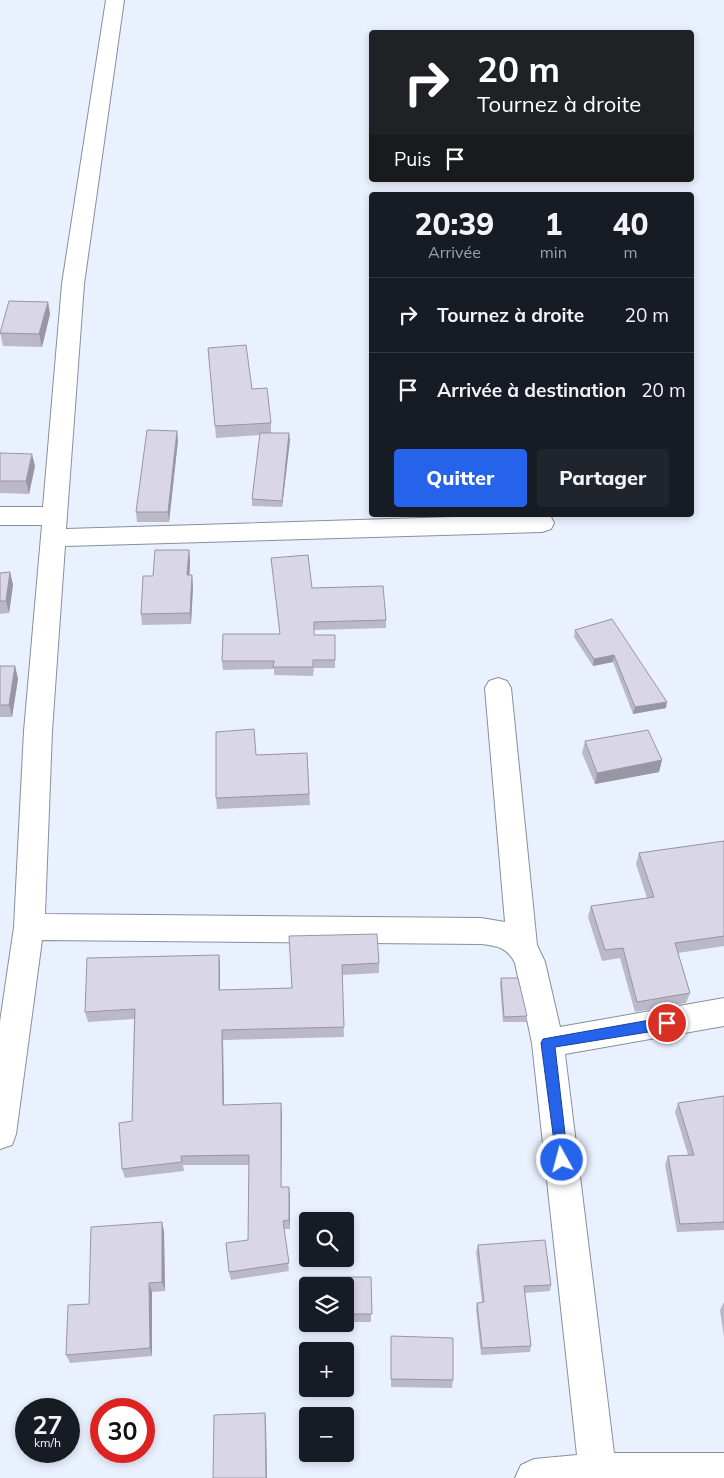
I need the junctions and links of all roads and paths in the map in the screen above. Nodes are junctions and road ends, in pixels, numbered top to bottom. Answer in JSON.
{"nodes":[{"id":1,"x":115,"y":0,"type":"edge"},
{"id":2,"x":0,"y":516,"type":"edge"},
{"id":3,"x":542,"y":523,"type":"dead end"},
{"id":4,"x":54,"y":527,"type":"junction"},
{"id":5,"x":498,"y":688,"type":"dead end"},
{"id":6,"x":29,"y":927,"type":"junction"},
{"id":7,"x":522,"y":946,"type":"junction"},
{"id":8,"x":724,"y":1012,"type":"edge"},
{"id":9,"x":548,"y":1043,"type":"junction"},
{"id":10,"x":0,"y":1134,"type":"edge"},
{"id":11,"x":724,"y":1472,"type":"edge"},
{"id":12,"x":598,"y":1475,"type":"edge"},
{"id":13,"x":534,"y":1478,"type":"edge"}],
"edges":[{"from":1,"to":4,"type":"street"},
{"from":2,"to":4,"type":"street"},
{"from":3,"to":4,"type":"street"},
{"from":4,"to":6,"type":"street"},
{"from":5,"to":7,"type":"street"},
{"from":6,"to":7,"type":"street"},
{"from":6,"to":10,"type":"street"},
{"from":7,"to":9,"type":"street"},
{"from":8,"to":9,"type":"street"},
{"from":9,"to":12,"type":"street"},
{"from":11,"to":12,"type":"street"},
{"from":12,"to":13,"type":"street"}]}
